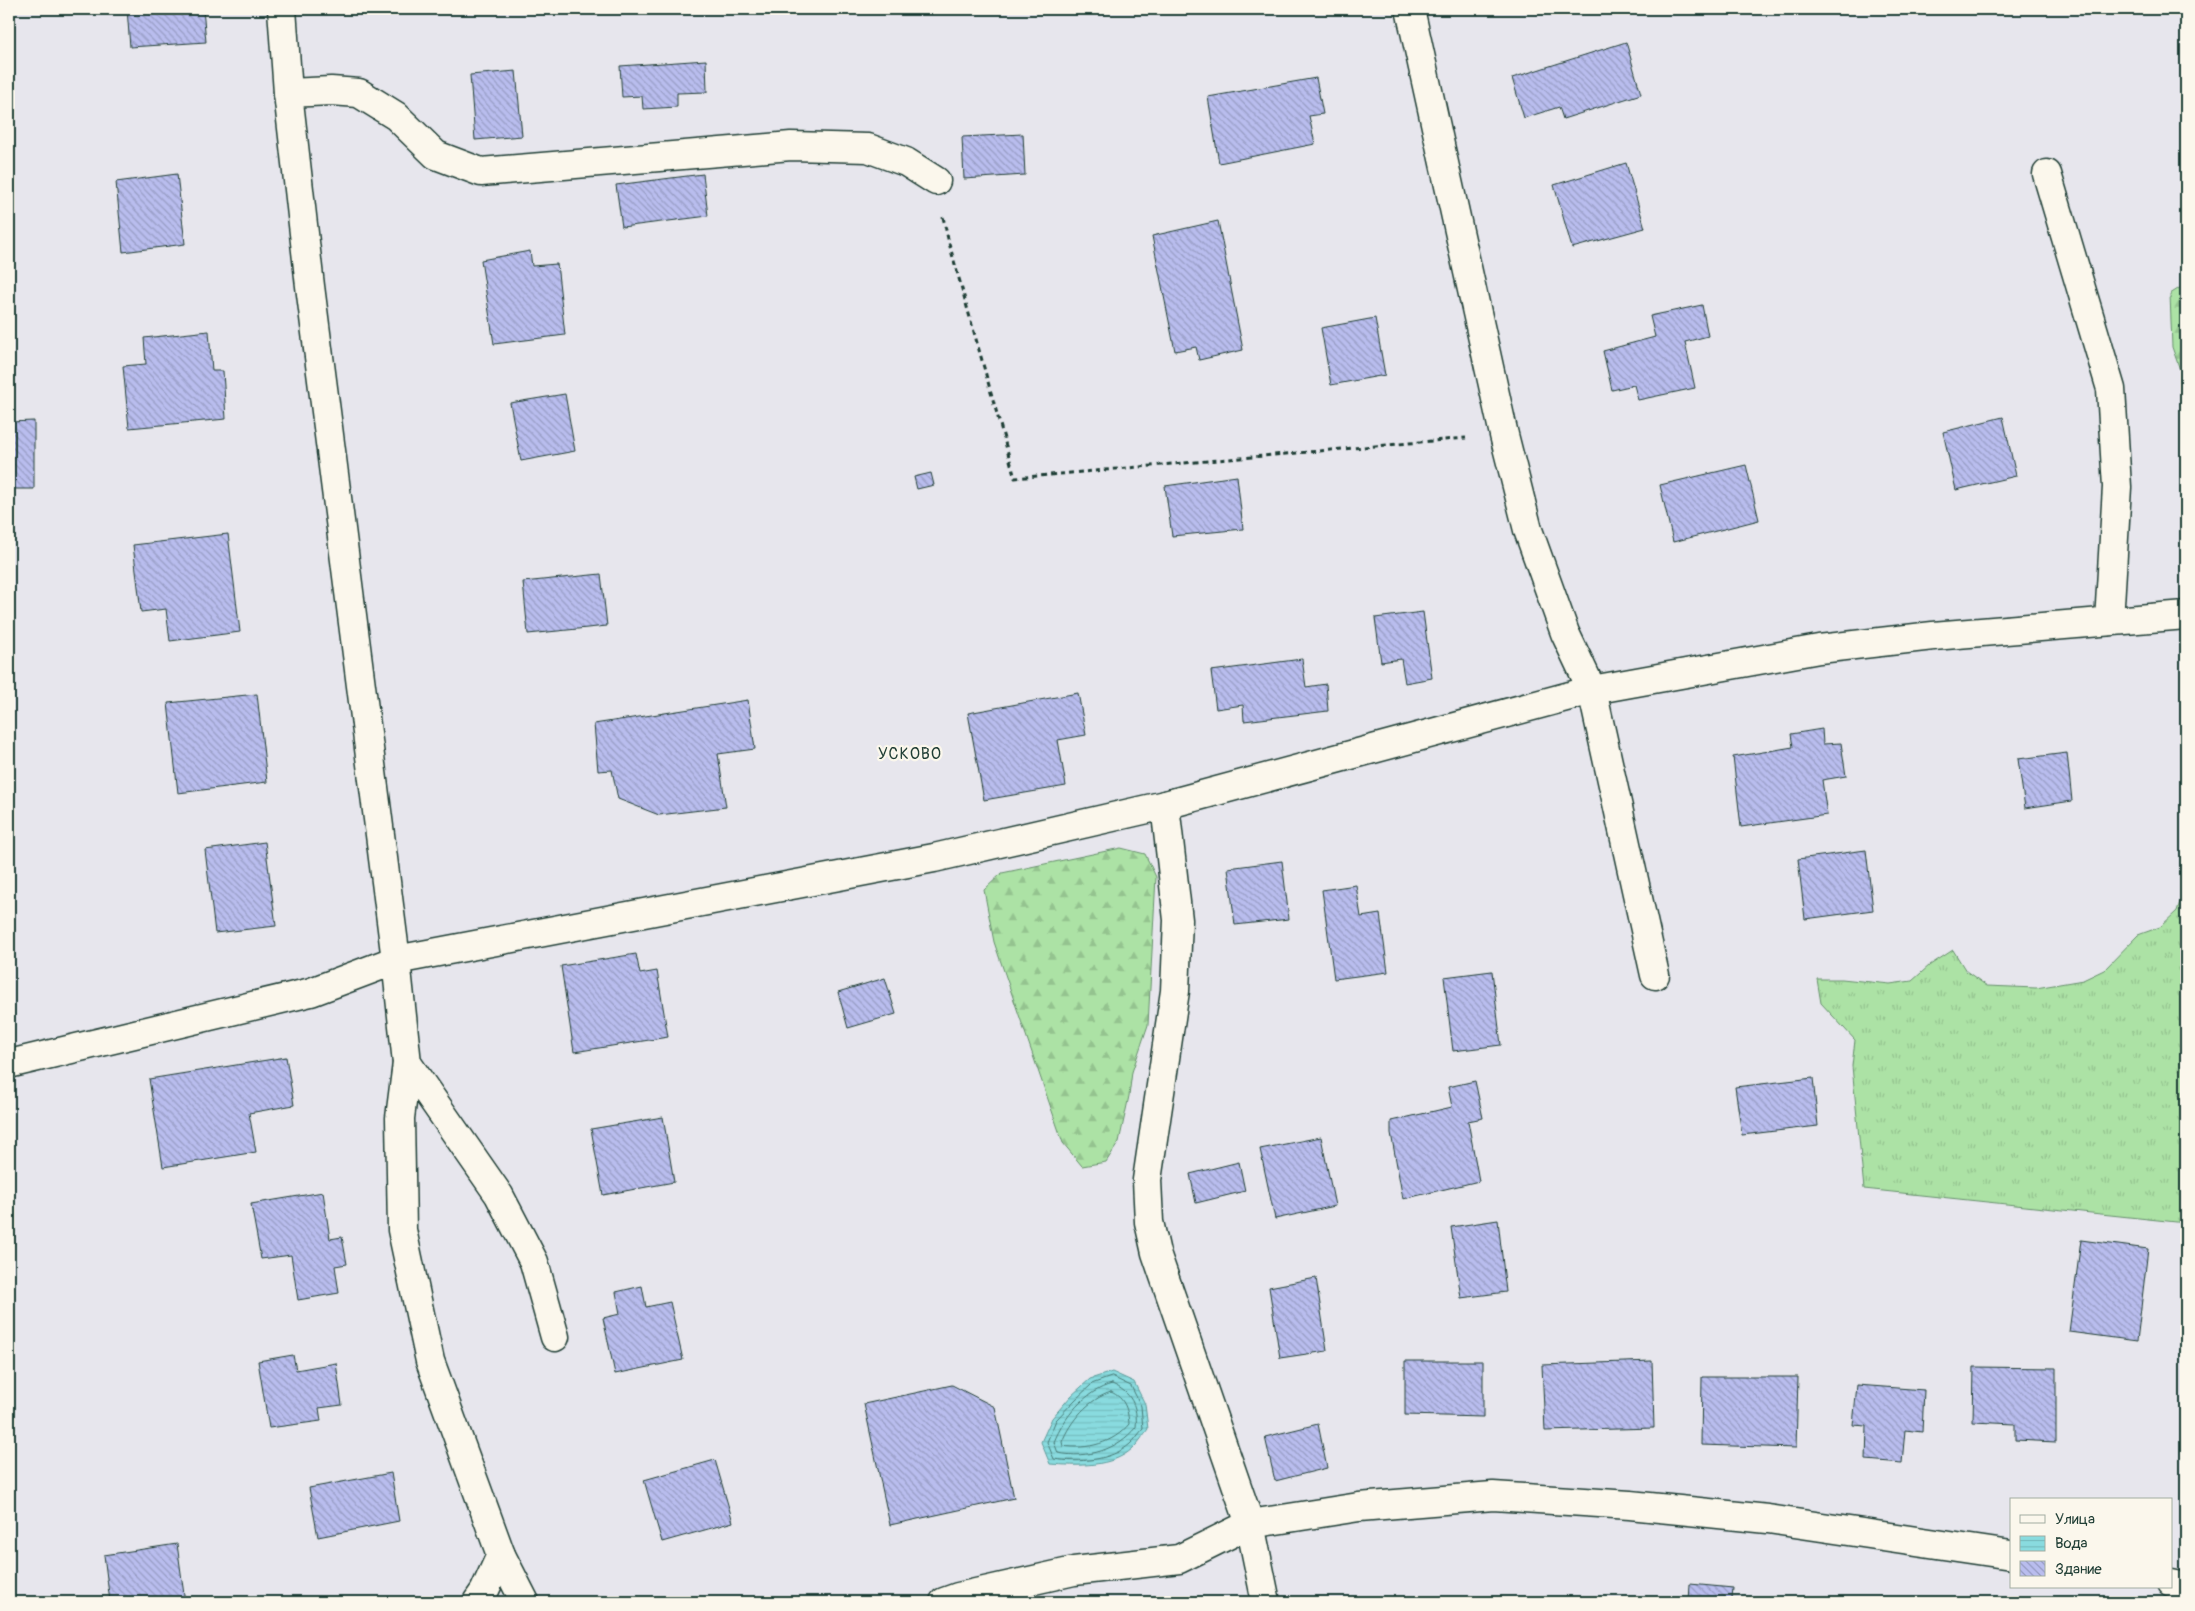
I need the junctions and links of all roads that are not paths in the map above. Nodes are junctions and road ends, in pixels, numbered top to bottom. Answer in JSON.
{"nodes":[{"id":1,"x":282,"y":9,"type":"edge"},
{"id":2,"x":1410,"y":9,"type":"edge"},
{"id":3,"x":288,"y":93,"type":"junction"},
{"id":4,"x":2047,"y":174,"type":"dead end"},
{"id":5,"x":936,"y":181,"type":"road end"},
{"id":6,"x":2186,"y":615,"type":"edge"},
{"id":7,"x":2109,"y":621,"type":"junction"},
{"id":8,"x":1592,"y":690,"type":"junction"},
{"id":9,"x":1165,"y":804,"type":"junction"},
{"id":10,"x":396,"y":960,"type":"junction"},
{"id":11,"x":1655,"y":975,"type":"dead end"},
{"id":12,"x":407,"y":1063,"type":"junction"},
{"id":13,"x":9,"y":1064,"type":"edge"},
{"id":14,"x":555,"y":1337,"type":"dead end"},
{"id":15,"x":1250,"y":1524,"type":"junction"},
{"id":16,"x":501,"y":1555,"type":"junction"},
{"id":17,"x":2010,"y":1555,"type":"edge"},
{"id":18,"x":2172,"y":1583,"type":"edge"},
{"id":19,"x":2186,"y":1586,"type":"edge"},
{"id":20,"x":476,"y":1602,"type":"edge"},
{"id":21,"x":526,"y":1602,"type":"edge"},
{"id":22,"x":944,"y":1602,"type":"edge"},
{"id":23,"x":1266,"y":1602,"type":"edge"}],
"edges":[{"from":1,"to":3,"type":"street"},
{"from":2,"to":8,"type":"street"},
{"from":3,"to":5,"type":"street"},
{"from":3,"to":10,"type":"street"},
{"from":4,"to":7,"type":"street"},
{"from":6,"to":7,"type":"street"},
{"from":7,"to":8,"type":"street"},
{"from":8,"to":9,"type":"street"},
{"from":8,"to":11,"type":"street"},
{"from":9,"to":10,"type":"street"},
{"from":9,"to":15,"type":"street"},
{"from":10,"to":12,"type":"street"},
{"from":10,"to":13,"type":"street"},
{"from":12,"to":14,"type":"street"},
{"from":12,"to":16,"type":"street"},
{"from":15,"to":17,"type":"street"},
{"from":15,"to":22,"type":"street"},
{"from":15,"to":23,"type":"street"},
{"from":16,"to":20,"type":"street"},
{"from":16,"to":21,"type":"street"},
{"from":18,"to":19,"type":"street"}]}
